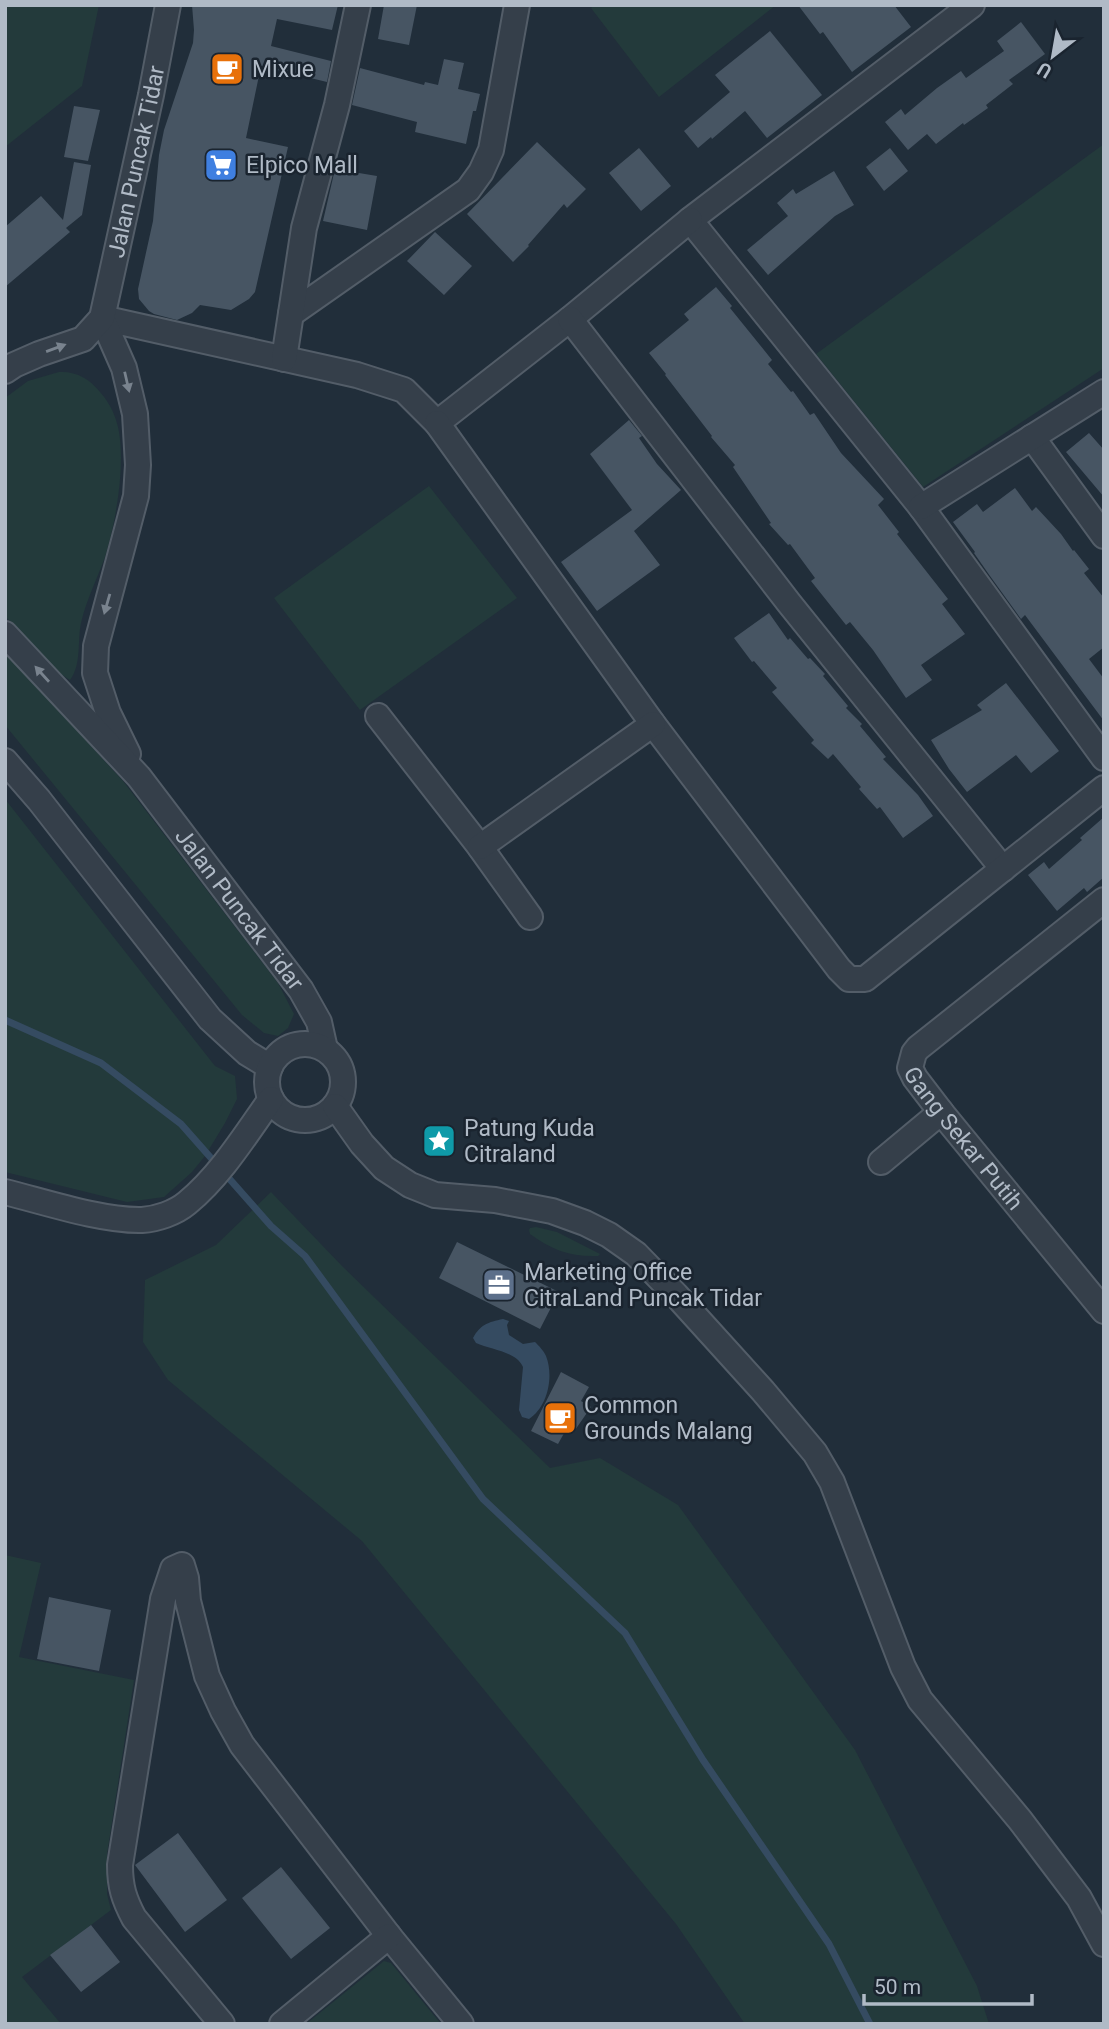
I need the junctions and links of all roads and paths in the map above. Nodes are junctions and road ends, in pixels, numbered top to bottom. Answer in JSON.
{"nodes":[{"id":1,"x":169,"y":5,"type":"edge"},
{"id":2,"x":358,"y":5,"type":"edge"},
{"id":3,"x":517,"y":5,"type":"edge"},
{"id":4,"x":972,"y":5,"type":"edge"},
{"id":5,"x":690,"y":220,"type":"junction"},
{"id":6,"x":291,"y":314,"type":"junction"},
{"id":7,"x":102,"y":318,"type":"junction"},
{"id":8,"x":570,"y":319,"type":"junction"},
{"id":9,"x":284,"y":359,"type":"junction"},
{"id":10,"x":5,"y":371,"type":"edge"},
{"id":11,"x":1104,"y":392,"type":"edge"},
{"id":12,"x":436,"y":423,"type":"junction"},
{"id":13,"x":1032,"y":437,"type":"junction"},
{"id":14,"x":921,"y":507,"type":"junction"},
{"id":15,"x":1104,"y":536,"type":"edge"},
{"id":16,"x":5,"y":634,"type":"edge"},
{"id":17,"x":95,"y":673,"type":"junction"},
{"id":18,"x":62,"y":696,"type":"junction"},
{"id":19,"x":377,"y":716,"type":"dead end"},
{"id":20,"x":653,"y":724,"type":"junction"},
{"id":21,"x":1104,"y":758,"type":"edge"},
{"id":22,"x":5,"y":761,"type":"edge"},
{"id":23,"x":139,"y":777,"type":"junction"},
{"id":24,"x":1104,"y":788,"type":"edge"},
{"id":25,"x":480,"y":847,"type":"junction"},
{"id":26,"x":1003,"y":869,"type":"junction"},
{"id":27,"x":1104,"y":900,"type":"edge"},
{"id":28,"x":530,"y":917,"type":"dead end"},
{"id":29,"x":325,"y":1049,"type":"junction"},
{"id":30,"x":270,"y":1067,"type":"junction"},
{"id":31,"x":271,"y":1099,"type":"junction"},
{"id":32,"x":335,"y":1106,"type":"junction"},
{"id":33,"x":941,"y":1112,"type":"junction"},
{"id":34,"x":881,"y":1162,"type":"dead end"},
{"id":35,"x":5,"y":1192,"type":"edge"},
{"id":36,"x":1104,"y":1311,"type":"edge"},
{"id":37,"x":389,"y":1937,"type":"junction"},
{"id":38,"x":1102,"y":1938,"type":"edge"},
{"id":39,"x":222,"y":2024,"type":"edge"},
{"id":40,"x":282,"y":2024,"type":"edge"},
{"id":41,"x":461,"y":2024,"type":"edge"}],
"edges":[{"from":1,"to":7,"type":"street","name":"Jalan Puncak Tidar"},
{"from":2,"to":6,"type":"street"},
{"from":3,"to":6,"type":"street"},
{"from":4,"to":5,"type":"street"},
{"from":5,"to":8,"type":"street"},
{"from":5,"to":14,"type":"street"},
{"from":6,"to":9,"type":"street"},
{"from":7,"to":9,"type":"street"},
{"from":10,"to":7,"type":"street","one_way":true},
{"from":7,"to":17,"type":"street","name":"Jalan Puncak Tidar","one_way":true},
{"from":8,"to":12,"type":"street"},
{"from":8,"to":26,"type":"street"},
{"from":9,"to":12,"type":"street"},
{"from":11,"to":13,"type":"street"},
{"from":12,"to":20,"type":"street"},
{"from":13,"to":14,"type":"street"},
{"from":13,"to":15,"type":"street"},
{"from":14,"to":21,"type":"street"},
{"from":18,"to":16,"type":"street","name":"Jalan Puncak Tidar","one_way":true},
{"from":17,"to":18,"type":"street"},
{"from":17,"to":23,"type":"street","name":"Jalan Puncak Tidar"},
{"from":18,"to":23,"type":"street","name":"Jalan Puncak Tidar"},
{"from":19,"to":25,"type":"street"},
{"from":20,"to":25,"type":"street"},
{"from":20,"to":26,"type":"street"},
{"from":22,"to":30,"type":"street"},
{"from":23,"to":29,"type":"street","name":"Jalan Puncak Tidar"},
{"from":24,"to":26,"type":"street"},
{"from":25,"to":28,"type":"street"},
{"from":27,"to":33,"type":"street","name":"Gang Sekar Putih"},
{"from":29,"to":30,"type":"street"},
{"from":29,"to":32,"type":"street"},
{"from":30,"to":31,"type":"street"},
{"from":31,"to":32,"type":"street"},
{"from":31,"to":35,"type":"street"},
{"from":32,"to":38,"type":"street"},
{"from":33,"to":34,"type":"street"},
{"from":33,"to":36,"type":"street","name":"Gang Sekar Putih"},
{"from":37,"to":39,"type":"street"},
{"from":37,"to":40,"type":"street"},
{"from":37,"to":41,"type":"street"}]}
